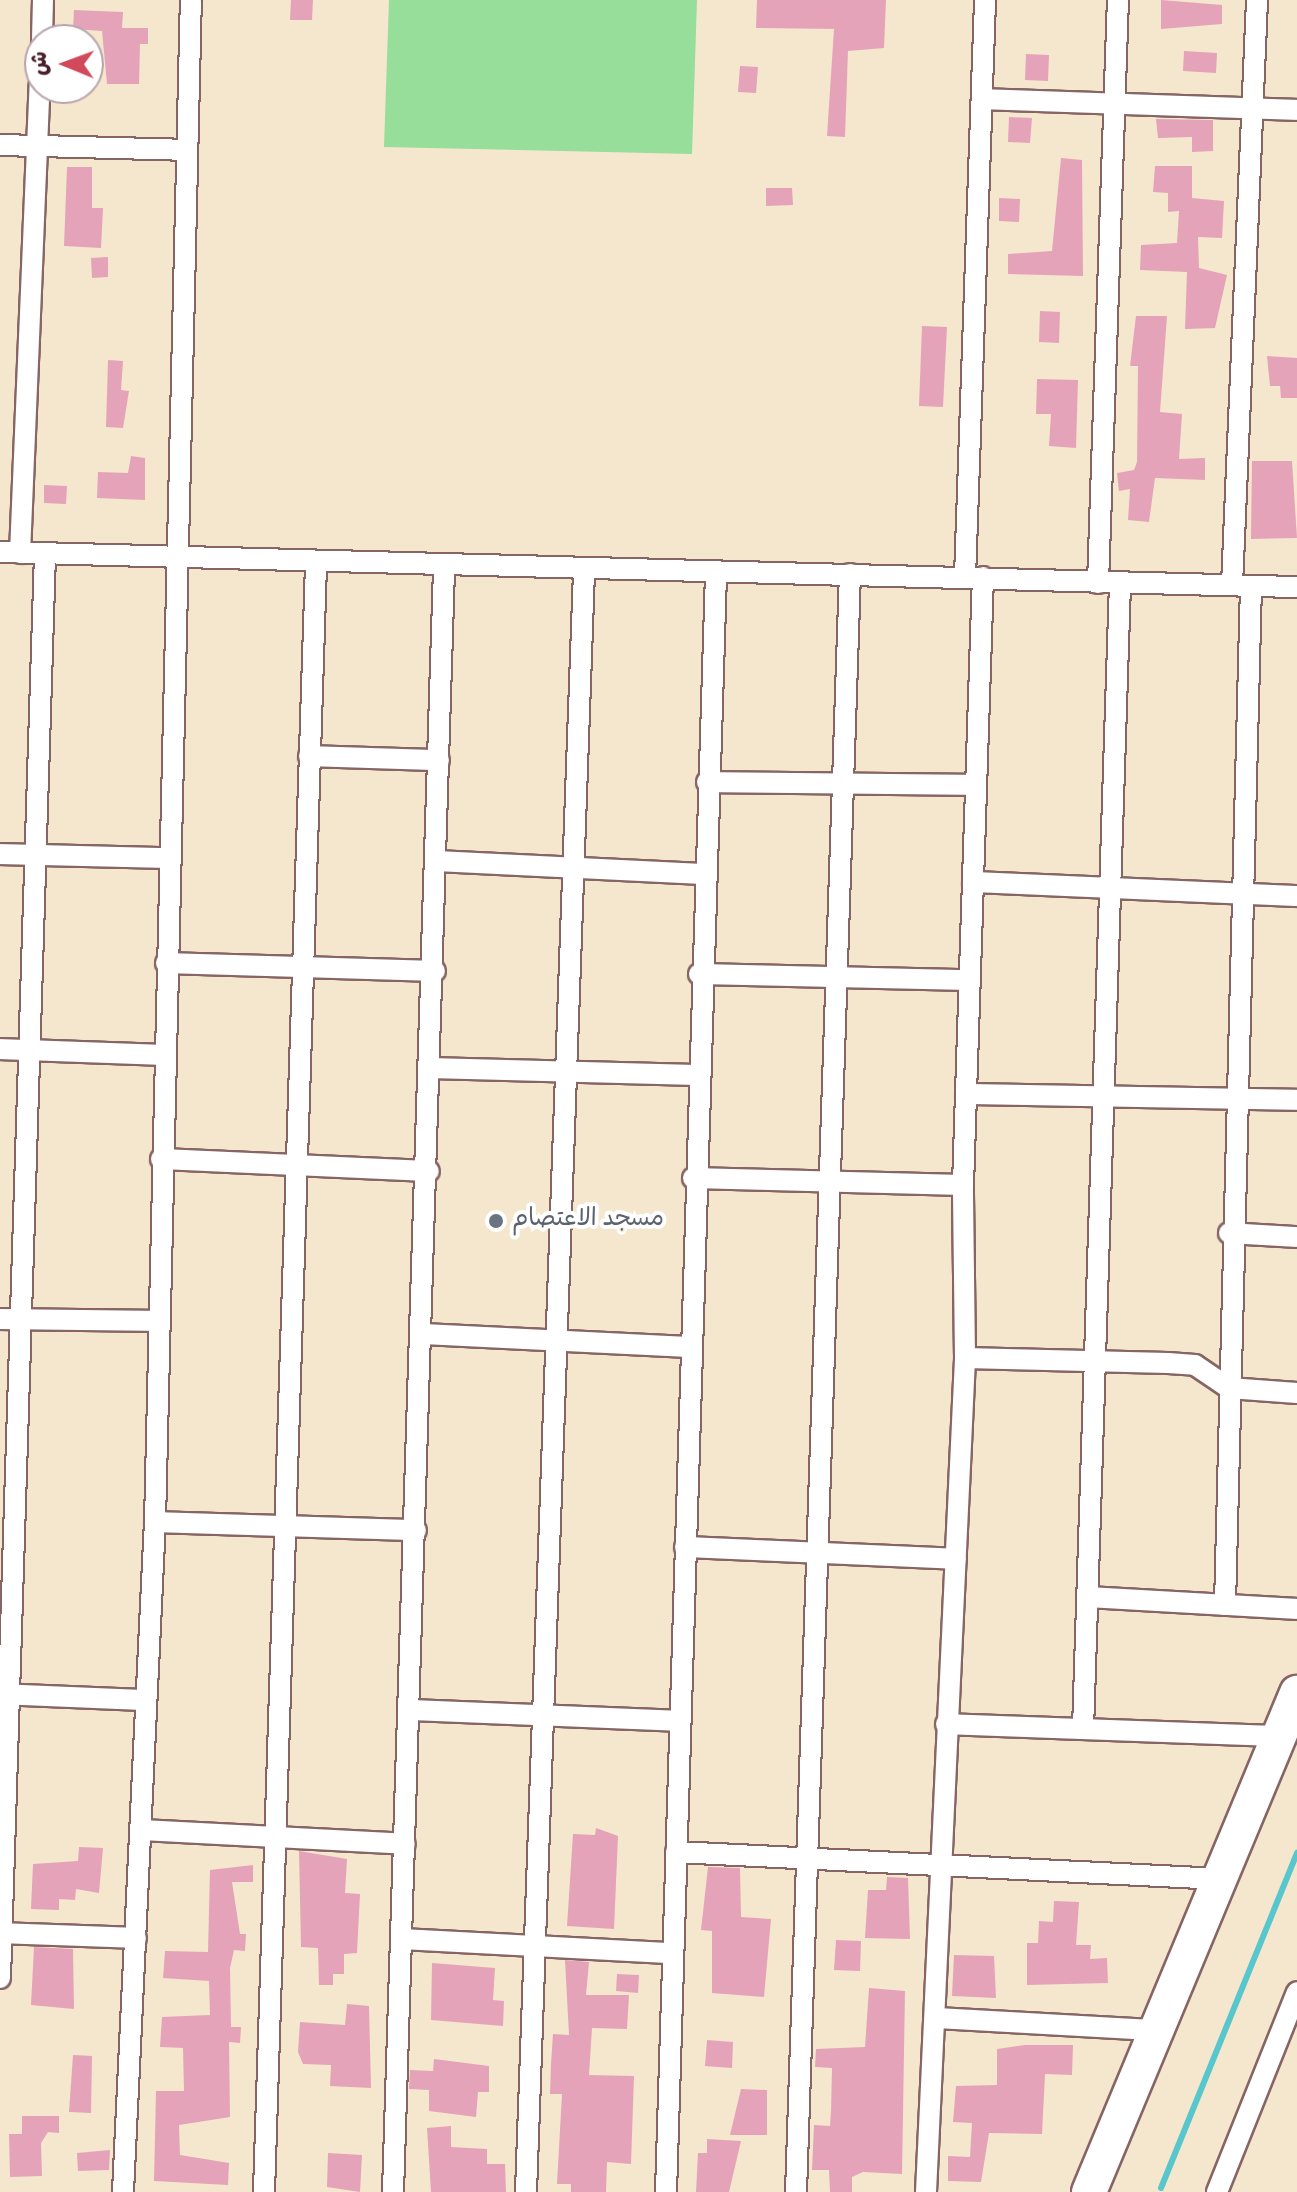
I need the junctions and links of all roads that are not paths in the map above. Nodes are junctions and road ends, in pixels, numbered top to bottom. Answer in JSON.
{"nodes":[{"id":1,"x":43,"y":0,"type":"edge"},
{"id":2,"x":191,"y":0,"type":"edge"},
{"id":3,"x":985,"y":0,"type":"edge"},
{"id":4,"x":1118,"y":0,"type":"edge"},
{"id":5,"x":1257,"y":0,"type":"edge"},
{"id":6,"x":42,"y":24,"type":"edge"},
{"id":7,"x":982,"y":99,"type":"junction"},
{"id":8,"x":39,"y":104,"type":"edge"},
{"id":9,"x":1116,"y":104,"type":"junction"},
{"id":10,"x":1254,"y":109,"type":"junction"},
{"id":11,"x":1297,"y":110,"type":"edge"},
{"id":12,"x":0,"y":145,"type":"edge"},
{"id":13,"x":38,"y":145,"type":"junction"},
{"id":14,"x":187,"y":150,"type":"junction"},
{"id":15,"x":10,"y":552,"type":"edge"},
{"id":16,"x":45,"y":555,"type":"junction"},
{"id":17,"x":175,"y":558,"type":"junction"},
{"id":18,"x":316,"y":564,"type":"junction"},
{"id":19,"x":444,"y":567,"type":"junction"},
{"id":20,"x":584,"y":570,"type":"junction"},
{"id":21,"x":716,"y":572,"type":"junction"},
{"id":22,"x":850,"y":574,"type":"junction"},
{"id":23,"x":974,"y":577,"type":"junction"},
{"id":24,"x":1098,"y":583,"type":"junction"},
{"id":25,"x":1120,"y":583,"type":"junction"},
{"id":26,"x":1242,"y":586,"type":"junction"},
{"id":27,"x":1297,"y":587,"type":"edge"},
{"id":28,"x":309,"y":756,"type":"junction"},
{"id":29,"x":439,"y":760,"type":"junction"},
{"id":30,"x":707,"y":782,"type":"junction"},
{"id":31,"x":844,"y":782,"type":"junction"},
{"id":32,"x":976,"y":785,"type":"junction"},
{"id":33,"x":0,"y":854,"type":"edge"},
{"id":34,"x":37,"y":855,"type":"junction"},
{"id":35,"x":169,"y":858,"type":"junction"},
{"id":36,"x":436,"y":861,"type":"junction"},
{"id":37,"x":571,"y":867,"type":"junction"},
{"id":38,"x":703,"y":874,"type":"junction"},
{"id":39,"x":973,"y":882,"type":"junction"},
{"id":40,"x":1111,"y":890,"type":"junction"},
{"id":41,"x":1240,"y":894,"type":"junction"},
{"id":42,"x":1297,"y":896,"type":"edge"},
{"id":43,"x":166,"y":963,"type":"junction"},
{"id":44,"x":303,"y":967,"type":"junction"},
{"id":45,"x":435,"y":971,"type":"junction"},
{"id":46,"x":699,"y":974,"type":"junction"},
{"id":47,"x":840,"y":979,"type":"junction"},
{"id":48,"x":970,"y":980,"type":"junction"},
{"id":49,"x":0,"y":1049,"type":"edge"},
{"id":50,"x":30,"y":1051,"type":"junction"},
{"id":51,"x":162,"y":1055,"type":"junction"},
{"id":52,"x":430,"y":1068,"type":"junction"},
{"id":53,"x":563,"y":1071,"type":"junction"},
{"id":54,"x":696,"y":1075,"type":"junction"},
{"id":55,"x":966,"y":1094,"type":"junction"},
{"id":56,"x":1106,"y":1094,"type":"junction"},
{"id":57,"x":1233,"y":1098,"type":"junction"},
{"id":58,"x":1297,"y":1100,"type":"edge"},
{"id":59,"x":161,"y":1159,"type":"junction"},
{"id":60,"x":299,"y":1165,"type":"junction"},
{"id":61,"x":429,"y":1171,"type":"junction"},
{"id":62,"x":693,"y":1178,"type":"junction"},
{"id":63,"x":835,"y":1182,"type":"junction"},
{"id":64,"x":963,"y":1185,"type":"junction"},
{"id":65,"x":1229,"y":1233,"type":"junction"},
{"id":66,"x":1297,"y":1237,"type":"edge"},
{"id":67,"x":10,"y":1319,"type":"edge"},
{"id":68,"x":155,"y":1321,"type":"junction"},
{"id":69,"x":423,"y":1334,"type":"junction"},
{"id":70,"x":557,"y":1341,"type":"junction"},
{"id":71,"x":689,"y":1347,"type":"junction"},
{"id":72,"x":965,"y":1358,"type":"junction"},
{"id":73,"x":1095,"y":1363,"type":"junction"},
{"id":74,"x":1229,"y":1388,"type":"junction"},
{"id":75,"x":1297,"y":1393,"type":"edge"},
{"id":76,"x":155,"y":1522,"type":"junction"},
{"id":77,"x":288,"y":1528,"type":"junction"},
{"id":78,"x":416,"y":1530,"type":"junction"},
{"id":79,"x":685,"y":1547,"type":"junction"},
{"id":80,"x":822,"y":1552,"type":"junction"},
{"id":81,"x":956,"y":1559,"type":"junction"},
{"id":82,"x":1089,"y":1597,"type":"junction"},
{"id":83,"x":1225,"y":1605,"type":"junction"},
{"id":84,"x":1297,"y":1609,"type":"edge"},
{"id":85,"x":1297,"y":1693,"type":"edge"},
{"id":86,"x":4,"y":1695,"type":"edge"},
{"id":87,"x":145,"y":1700,"type":"junction"},
{"id":88,"x":409,"y":1710,"type":"junction"},
{"id":89,"x":545,"y":1714,"type":"junction"},
{"id":90,"x":679,"y":1721,"type":"junction"},
{"id":91,"x":946,"y":1724,"type":"junction"},
{"id":92,"x":1083,"y":1729,"type":"junction"},
{"id":93,"x":1279,"y":1736,"type":"junction"},
{"id":94,"x":142,"y":1830,"type":"junction"},
{"id":95,"x":278,"y":1834,"type":"junction"},
{"id":96,"x":405,"y":1844,"type":"junction"},
{"id":97,"x":676,"y":1852,"type":"junction"},
{"id":98,"x":805,"y":1861,"type":"junction"},
{"id":99,"x":942,"y":1869,"type":"junction"},
{"id":100,"x":1220,"y":1879,"type":"junction"},
{"id":101,"x":1,"y":1933,"type":"edge"},
{"id":102,"x":136,"y":1938,"type":"junction"},
{"id":103,"x":402,"y":1939,"type":"junction"},
{"id":104,"x":531,"y":1946,"type":"junction"},
{"id":105,"x":672,"y":1953,"type":"junction"},
{"id":106,"x":0,"y":1978,"type":"edge"},
{"id":107,"x":1297,"y":1992,"type":"edge"},
{"id":108,"x":938,"y":2018,"type":"junction"},
{"id":109,"x":1156,"y":2030,"type":"junction"},
{"id":110,"x":1097,"y":2191,"type":"edge"},
{"id":111,"x":123,"y":2192,"type":"edge"},
{"id":112,"x":264,"y":2192,"type":"edge"},
{"id":113,"x":393,"y":2192,"type":"edge"},
{"id":114,"x":526,"y":2192,"type":"edge"},
{"id":115,"x":666,"y":2192,"type":"edge"},
{"id":116,"x":796,"y":2192,"type":"edge"},
{"id":117,"x":926,"y":2192,"type":"edge"},
{"id":118,"x":1217,"y":2192,"type":"edge"}],
"edges":[{"from":1,"to":6,"type":"street"},
{"from":2,"to":14,"type":"street"},
{"from":3,"to":7,"type":"street"},
{"from":4,"to":9,"type":"street"},
{"from":5,"to":10,"type":"street"},
{"from":7,"to":9,"type":"street"},
{"from":7,"to":23,"type":"street"},
{"from":8,"to":13,"type":"street"},
{"from":9,"to":10,"type":"street"},
{"from":9,"to":24,"type":"street"},
{"from":10,"to":11,"type":"street"},
{"from":10,"to":26,"type":"street"},
{"from":12,"to":13,"type":"street"},
{"from":13,"to":14,"type":"street"},
{"from":13,"to":15,"type":"street"},
{"from":14,"to":17,"type":"street"},
{"from":15,"to":16,"type":"street"},
{"from":16,"to":17,"type":"street"},
{"from":16,"to":34,"type":"street"},
{"from":17,"to":18,"type":"street"},
{"from":17,"to":35,"type":"street"},
{"from":18,"to":19,"type":"street"},
{"from":18,"to":28,"type":"street"},
{"from":19,"to":20,"type":"street"},
{"from":19,"to":29,"type":"street"},
{"from":20,"to":21,"type":"street"},
{"from":20,"to":37,"type":"street"},
{"from":21,"to":22,"type":"street"},
{"from":21,"to":30,"type":"street"},
{"from":22,"to":23,"type":"street"},
{"from":22,"to":31,"type":"street"},
{"from":23,"to":24,"type":"street"},
{"from":23,"to":32,"type":"street"},
{"from":24,"to":25,"type":"street"},
{"from":25,"to":26,"type":"street"},
{"from":25,"to":40,"type":"street"},
{"from":26,"to":27,"type":"street"},
{"from":26,"to":41,"type":"street"},
{"from":28,"to":29,"type":"street"},
{"from":28,"to":44,"type":"street"},
{"from":29,"to":36,"type":"street"},
{"from":30,"to":31,"type":"street"},
{"from":30,"to":38,"type":"street"},
{"from":31,"to":32,"type":"street"},
{"from":31,"to":47,"type":"street"},
{"from":32,"to":39,"type":"street"},
{"from":33,"to":34,"type":"street"},
{"from":34,"to":35,"type":"street"},
{"from":34,"to":50,"type":"street"},
{"from":35,"to":43,"type":"street"},
{"from":36,"to":37,"type":"street"},
{"from":36,"to":45,"type":"street"},
{"from":37,"to":38,"type":"street"},
{"from":37,"to":53,"type":"street"},
{"from":38,"to":46,"type":"street"},
{"from":39,"to":40,"type":"street"},
{"from":39,"to":48,"type":"street"},
{"from":40,"to":41,"type":"street"},
{"from":40,"to":56,"type":"street"},
{"from":41,"to":42,"type":"street"},
{"from":41,"to":57,"type":"street"},
{"from":43,"to":44,"type":"street"},
{"from":43,"to":51,"type":"street"},
{"from":44,"to":45,"type":"street"},
{"from":44,"to":60,"type":"street"},
{"from":45,"to":52,"type":"street"},
{"from":46,"to":47,"type":"street"},
{"from":46,"to":54,"type":"street"},
{"from":47,"to":48,"type":"street"},
{"from":47,"to":63,"type":"street"},
{"from":48,"to":55,"type":"street"},
{"from":49,"to":50,"type":"street"},
{"from":50,"to":51,"type":"street"},
{"from":50,"to":67,"type":"street"},
{"from":51,"to":59,"type":"street"},
{"from":52,"to":53,"type":"street"},
{"from":52,"to":61,"type":"street"},
{"from":53,"to":54,"type":"street"},
{"from":53,"to":70,"type":"street"},
{"from":54,"to":62,"type":"street"},
{"from":55,"to":56,"type":"street"},
{"from":55,"to":64,"type":"street"},
{"from":56,"to":57,"type":"street"},
{"from":56,"to":73,"type":"street"},
{"from":57,"to":58,"type":"street"},
{"from":57,"to":65,"type":"street"},
{"from":59,"to":60,"type":"street"},
{"from":59,"to":68,"type":"street"},
{"from":60,"to":61,"type":"street"},
{"from":60,"to":77,"type":"street"},
{"from":61,"to":69,"type":"street"},
{"from":62,"to":63,"type":"street"},
{"from":62,"to":71,"type":"street"},
{"from":63,"to":64,"type":"street"},
{"from":63,"to":80,"type":"street"},
{"from":64,"to":72,"type":"street"},
{"from":65,"to":66,"type":"street"},
{"from":65,"to":74,"type":"street"},
{"from":67,"to":68,"type":"street"},
{"from":67,"to":86,"type":"street"},
{"from":68,"to":76,"type":"street"},
{"from":69,"to":70,"type":"street"},
{"from":69,"to":78,"type":"street"},
{"from":70,"to":71,"type":"street"},
{"from":70,"to":89,"type":"street"},
{"from":71,"to":79,"type":"street"},
{"from":72,"to":73,"type":"street"},
{"from":72,"to":81,"type":"street"},
{"from":73,"to":74,"type":"street"},
{"from":73,"to":82,"type":"street"},
{"from":74,"to":75,"type":"street"},
{"from":74,"to":83,"type":"street"},
{"from":76,"to":77,"type":"street"},
{"from":76,"to":87,"type":"street"},
{"from":77,"to":78,"type":"street"},
{"from":77,"to":95,"type":"street"},
{"from":78,"to":88,"type":"street"},
{"from":79,"to":80,"type":"street"},
{"from":79,"to":90,"type":"street"},
{"from":80,"to":81,"type":"street"},
{"from":80,"to":98,"type":"street"},
{"from":81,"to":91,"type":"street"},
{"from":82,"to":83,"type":"street"},
{"from":82,"to":92,"type":"street"},
{"from":83,"to":84,"type":"street"},
{"from":85,"to":93,"type":"main road"},
{"from":86,"to":87,"type":"street"},
{"from":86,"to":101,"type":"street"},
{"from":87,"to":94,"type":"street"},
{"from":88,"to":89,"type":"street"},
{"from":88,"to":96,"type":"street"},
{"from":89,"to":90,"type":"street"},
{"from":89,"to":104,"type":"street"},
{"from":90,"to":97,"type":"street"},
{"from":91,"to":92,"type":"street"},
{"from":91,"to":99,"type":"street"},
{"from":92,"to":93,"type":"street"},
{"from":93,"to":100,"type":"main road"},
{"from":94,"to":95,"type":"street"},
{"from":94,"to":102,"type":"street"},
{"from":95,"to":96,"type":"street"},
{"from":95,"to":112,"type":"street"},
{"from":96,"to":103,"type":"street"},
{"from":97,"to":98,"type":"street"},
{"from":97,"to":105,"type":"street"},
{"from":98,"to":99,"type":"street"},
{"from":98,"to":116,"type":"street"},
{"from":99,"to":100,"type":"street"},
{"from":99,"to":108,"type":"street"},
{"from":100,"to":109,"type":"main road"},
{"from":101,"to":102,"type":"street"},
{"from":101,"to":106,"type":"street"},
{"from":102,"to":111,"type":"street"},
{"from":103,"to":104,"type":"street"},
{"from":103,"to":113,"type":"street"},
{"from":104,"to":105,"type":"street"},
{"from":104,"to":114,"type":"street"},
{"from":105,"to":115,"type":"street"},
{"from":107,"to":118,"type":"street"},
{"from":108,"to":109,"type":"street"},
{"from":108,"to":117,"type":"street"},
{"from":109,"to":110,"type":"main road"}]}
